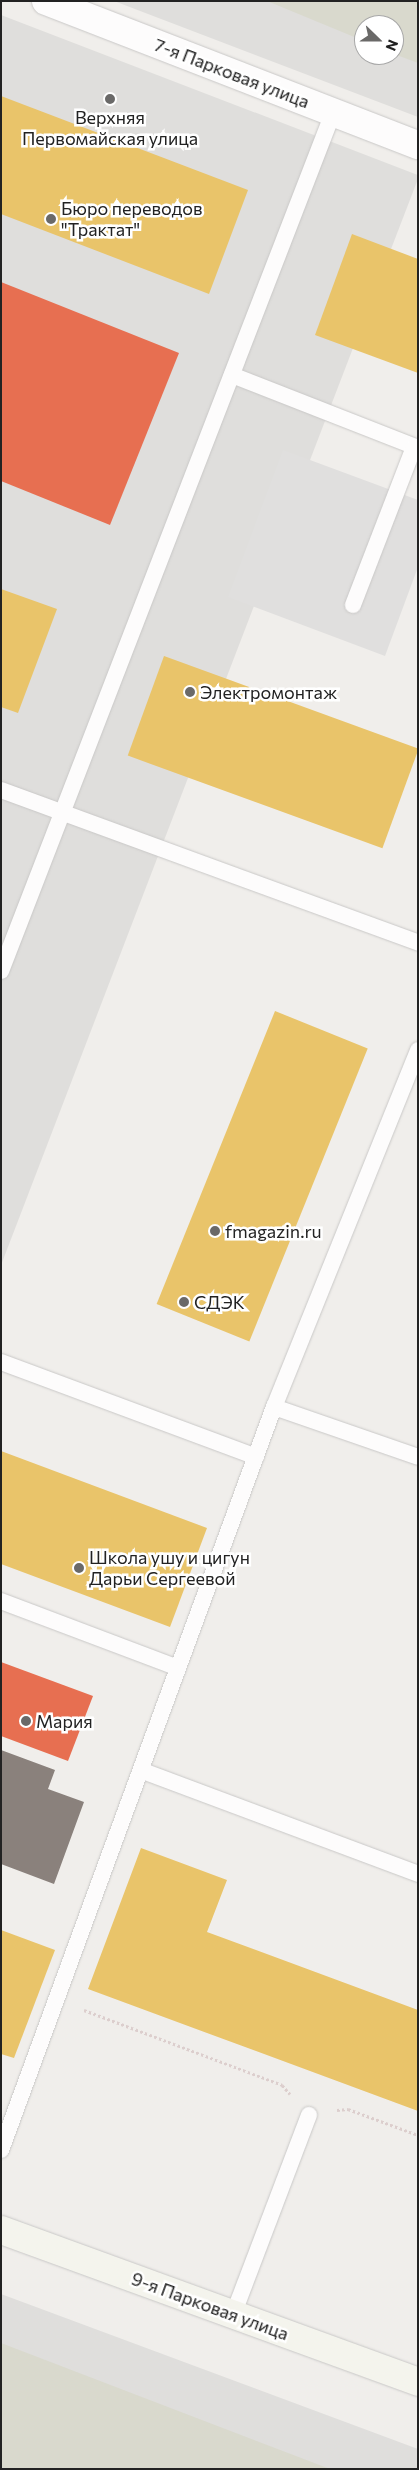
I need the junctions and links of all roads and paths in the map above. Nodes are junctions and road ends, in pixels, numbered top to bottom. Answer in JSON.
{"nodes":[{"id":1,"x":46,"y":1,"type":"edge"},
{"id":2,"x":333,"y":113,"type":"junction"},
{"id":3,"x":418,"y":145,"type":"edge"},
{"id":4,"x":232,"y":375,"type":"junction"},
{"id":5,"x":416,"y":448,"type":"edge"},
{"id":6,"x":352,"y":605,"type":"dead end"},
{"id":7,"x":1,"y":790,"type":"edge"},
{"id":8,"x":62,"y":813,"type":"junction"},
{"id":9,"x":418,"y":943,"type":"edge"},
{"id":10,"x":1,"y":971,"type":"edge"},
{"id":11,"x":418,"y":1050,"type":"edge"},
{"id":12,"x":1,"y":1362,"type":"edge"},
{"id":13,"x":274,"y":1407,"type":"junction"},
{"id":14,"x":256,"y":1456,"type":"junction"},
{"id":15,"x":418,"y":1457,"type":"edge"},
{"id":16,"x":1,"y":1601,"type":"edge"},
{"id":17,"x":178,"y":1668,"type":"junction"},
{"id":18,"x":143,"y":1771,"type":"junction"},
{"id":19,"x":418,"y":1874,"type":"edge"},
{"id":20,"x":58,"y":2000,"type":"junction"},
{"id":21,"x":309,"y":2115,"type":"junction"},
{"id":22,"x":418,"y":2135,"type":"edge"},
{"id":23,"x":1,"y":2150,"type":"edge"},
{"id":24,"x":1,"y":2230,"type":"edge"},
{"id":25,"x":233,"y":2315,"type":"junction"},
{"id":26,"x":418,"y":2382,"type":"edge"}],
"edges":[{"from":1,"to":2,"type":"street","name":"7-я Парковая улица"},
{"from":2,"to":3,"type":"street","name":"7-я Парковая улица"},
{"from":2,"to":4,"type":"lane"},
{"from":4,"to":5,"type":"lane"},
{"from":4,"to":8,"type":"lane"},
{"from":5,"to":6,"type":"lane"},
{"from":7,"to":8,"type":"lane"},
{"from":8,"to":9,"type":"lane"},
{"from":8,"to":10,"type":"lane"},
{"from":11,"to":13,"type":"lane"},
{"from":12,"to":14,"type":"lane"},
{"from":13,"to":14,"type":"lane"},
{"from":13,"to":15,"type":"lane"},
{"from":14,"to":17,"type":"lane"},
{"from":16,"to":17,"type":"lane"},
{"from":17,"to":18,"type":"lane"},
{"from":18,"to":19,"type":"lane"},
{"from":18,"to":20,"type":"lane"},
{"from":20,"to":21,"type":"path"},
{"from":20,"to":23,"type":"lane"},
{"from":21,"to":22,"type":"path"},
{"from":21,"to":25,"type":"lane"},
{"from":24,"to":25,"type":"main road","name":"9-я Парковая улица"},
{"from":25,"to":26,"type":"main road","name":"9-я Парковая улица"}]}
